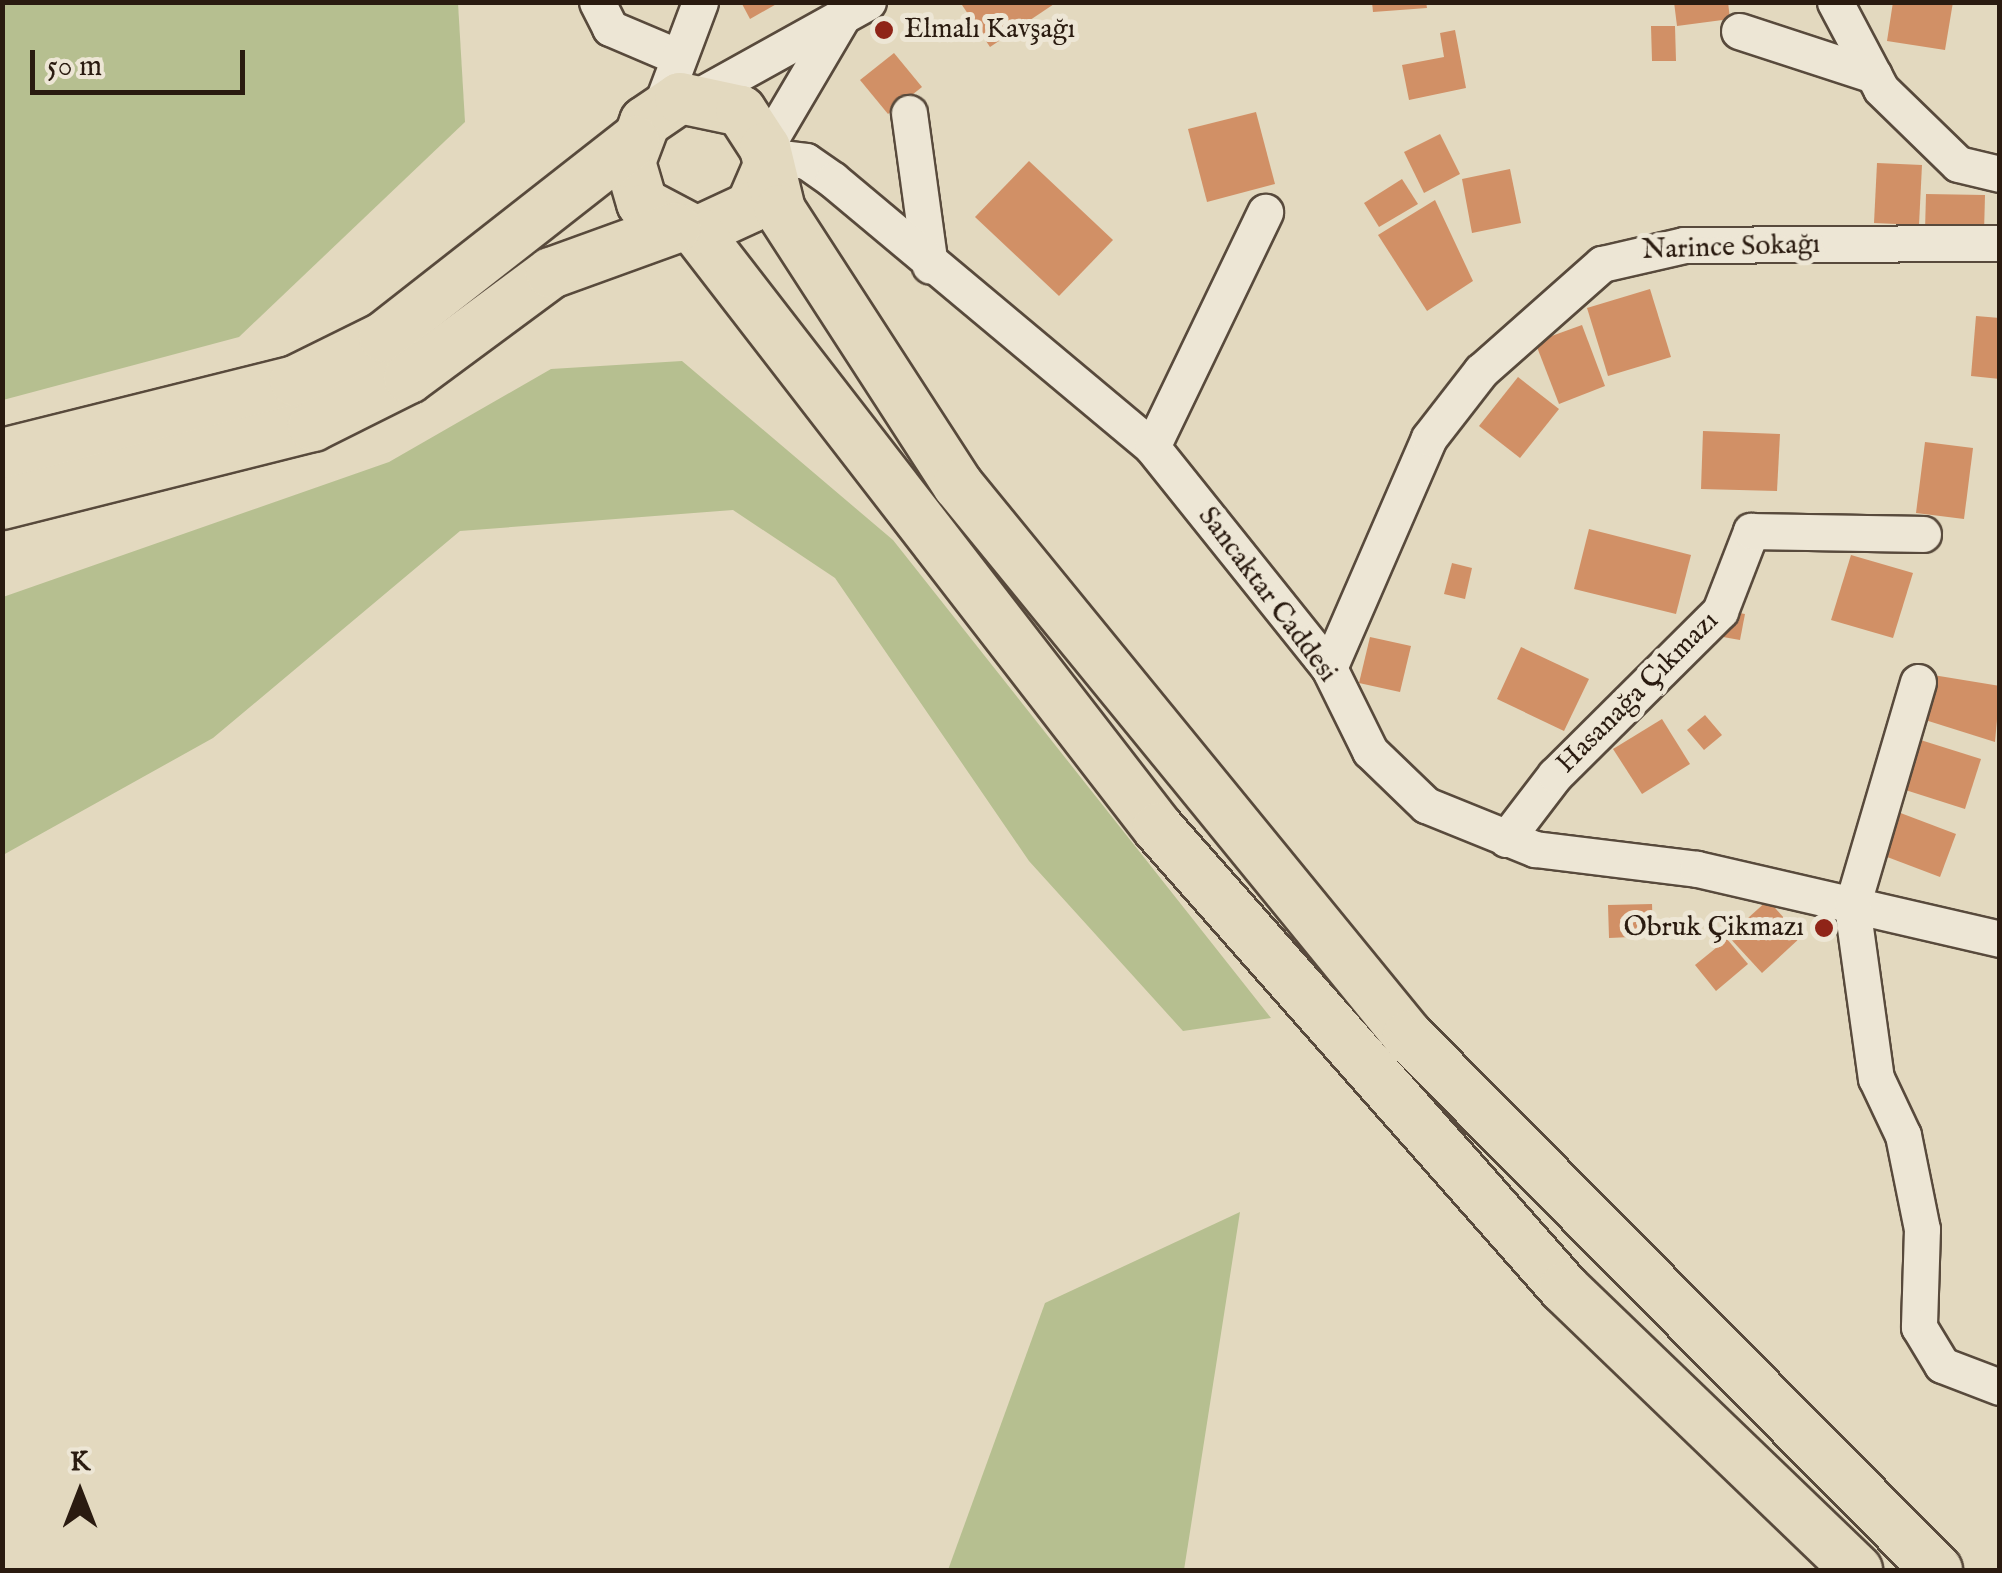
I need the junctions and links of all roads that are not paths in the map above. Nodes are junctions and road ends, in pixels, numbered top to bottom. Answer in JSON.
{"nodes":[{"id":1,"x":596,"y":2,"type":"edge"},
{"id":2,"x":700,"y":2,"type":"edge"},
{"id":3,"x":1836,"y":2,"type":"edge"},
{"id":4,"x":855,"y":10,"type":"edge"},
{"id":5,"x":1739,"y":32,"type":"dead end"},
{"id":6,"x":1874,"y":75,"type":"junction"},
{"id":7,"x":668,"y":100,"type":"junction"},
{"id":8,"x":909,"y":113,"type":"dead end"},
{"id":9,"x":766,"y":158,"type":"junction"},
{"id":10,"x":2000,"y":174,"type":"edge"},
{"id":11,"x":1265,"y":212,"type":"dead end"},
{"id":12,"x":686,"y":230,"type":"junction"},
{"id":13,"x":2000,"y":243,"type":"edge"},
{"id":14,"x":930,"y":266,"type":"junction"},
{"id":15,"x":1152,"y":447,"type":"junction"},
{"id":16,"x":2,"y":451,"type":"edge"},
{"id":17,"x":2,"y":504,"type":"edge"},
{"id":18,"x":1923,"y":534,"type":"dead end"},
{"id":19,"x":1328,"y":668,"type":"junction"},
{"id":20,"x":1918,"y":682,"type":"dead end"},
{"id":21,"x":1506,"y":839,"type":"junction"},
{"id":22,"x":1852,"y":906,"type":"junction"},
{"id":23,"x":2000,"y":939,"type":"edge"},
{"id":24,"x":2000,"y":1388,"type":"edge"},
{"id":25,"x":1857,"y":1570,"type":"edge"},
{"id":26,"x":1936,"y":1570,"type":"edge"}],
"edges":[{"from":1,"to":7,"type":"street"},
{"from":2,"to":7,"type":"street"},
{"from":3,"to":6,"type":"street"},
{"from":4,"to":7,"type":"street"},
{"from":4,"to":9,"type":"street"},
{"from":5,"to":6,"type":"street"},
{"from":6,"to":10,"type":"street"},
{"from":7,"to":9,"type":"highway"},
{"from":7,"to":12,"type":"highway"},
{"from":7,"to":16,"type":"highway"},
{"from":8,"to":14,"type":"street"},
{"from":9,"to":12,"type":"highway"},
{"from":9,"to":14,"type":"street","name":"Sancaktar Caddesi"},
{"from":9,"to":26,"type":"highway"},
{"from":11,"to":15,"type":"street"},
{"from":12,"to":17,"type":"highway"},
{"from":12,"to":25,"type":"highway"},
{"from":13,"to":19,"type":"street","name":"Narince Sokağı"},
{"from":14,"to":15,"type":"street","name":"Sancaktar Caddesi"},
{"from":15,"to":19,"type":"street","name":"Sancaktar Caddesi"},
{"from":18,"to":21,"type":"street","name":"Hasanağa Çıkmazı"},
{"from":19,"to":21,"type":"street","name":"Sancaktar Caddesi"},
{"from":20,"to":22,"type":"street"},
{"from":21,"to":22,"type":"street","name":"Sancaktar Caddesi"},
{"from":22,"to":23,"type":"street","name":"Sancaktar Caddesi"},
{"from":22,"to":24,"type":"street"}]}
